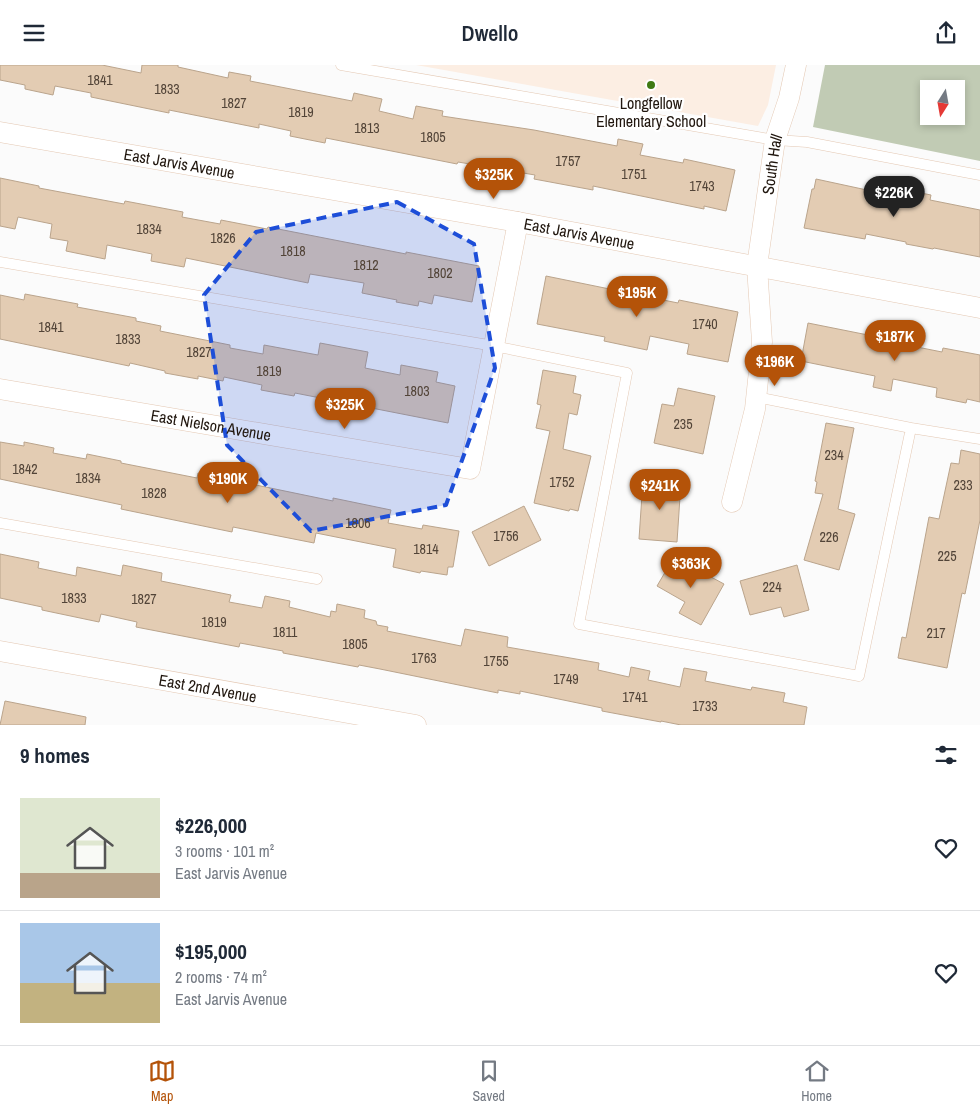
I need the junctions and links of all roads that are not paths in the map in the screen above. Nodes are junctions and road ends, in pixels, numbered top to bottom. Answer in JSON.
{"nodes":[{"id":1,"x":340,"y":65,"type":"edge"},
{"id":2,"x":796,"y":65,"type":"edge"},
{"id":3,"x":0,"y":132,"type":"edge"},
{"id":4,"x":775,"y":140,"type":"junction"},
{"id":5,"x":980,"y":175,"type":"edge"},
{"id":6,"x":518,"y":222,"type":"junction"},
{"id":7,"x":0,"y":262,"type":"edge"},
{"id":8,"x":757,"y":265,"type":"junction"},
{"id":9,"x":980,"y":308,"type":"edge"},
{"id":10,"x":494,"y":346,"type":"junction"},
{"id":11,"x":0,"y":389,"type":"edge"},
{"id":12,"x":756,"y":397,"type":"junction"},
{"id":13,"x":911,"y":428,"type":"junction"},
{"id":14,"x":980,"y":439,"type":"edge"},
{"id":15,"x":732,"y":502,"type":"dead end"},
{"id":16,"x":0,"y":523,"type":"edge"},
{"id":17,"x":317,"y":579,"type":"dead end"},
{"id":18,"x":0,"y":651,"type":"edge"},
{"id":19,"x":416,"y":725,"type":"edge"}],
"edges":[{"from":1,"to":4,"type":"lane"},
{"from":2,"to":4,"type":"street","name":"South Hall"},
{"from":3,"to":6,"type":"street","name":"East Jarvis Avenue"},
{"from":4,"to":5,"type":"lane"},
{"from":4,"to":8,"type":"street","name":"South Hall"},
{"from":6,"to":8,"type":"street","name":"East Jarvis Avenue"},
{"from":6,"to":10,"type":"street","name":"East Nielson Avenue"},
{"from":7,"to":10,"type":"lane"},
{"from":8,"to":9,"type":"street","name":"East Jarvis Avenue"},
{"from":8,"to":12,"type":"street","name":"South Hall"},
{"from":10,"to":11,"type":"street","name":"East Nielson Avenue"},
{"from":10,"to":13,"type":"lane"},
{"from":12,"to":13,"type":"lane"},
{"from":12,"to":15,"type":"street","name":"South Hall"},
{"from":13,"to":14,"type":"lane"},
{"from":16,"to":17,"type":"lane"},
{"from":18,"to":19,"type":"street","name":"East 2nd Avenue"}]}
